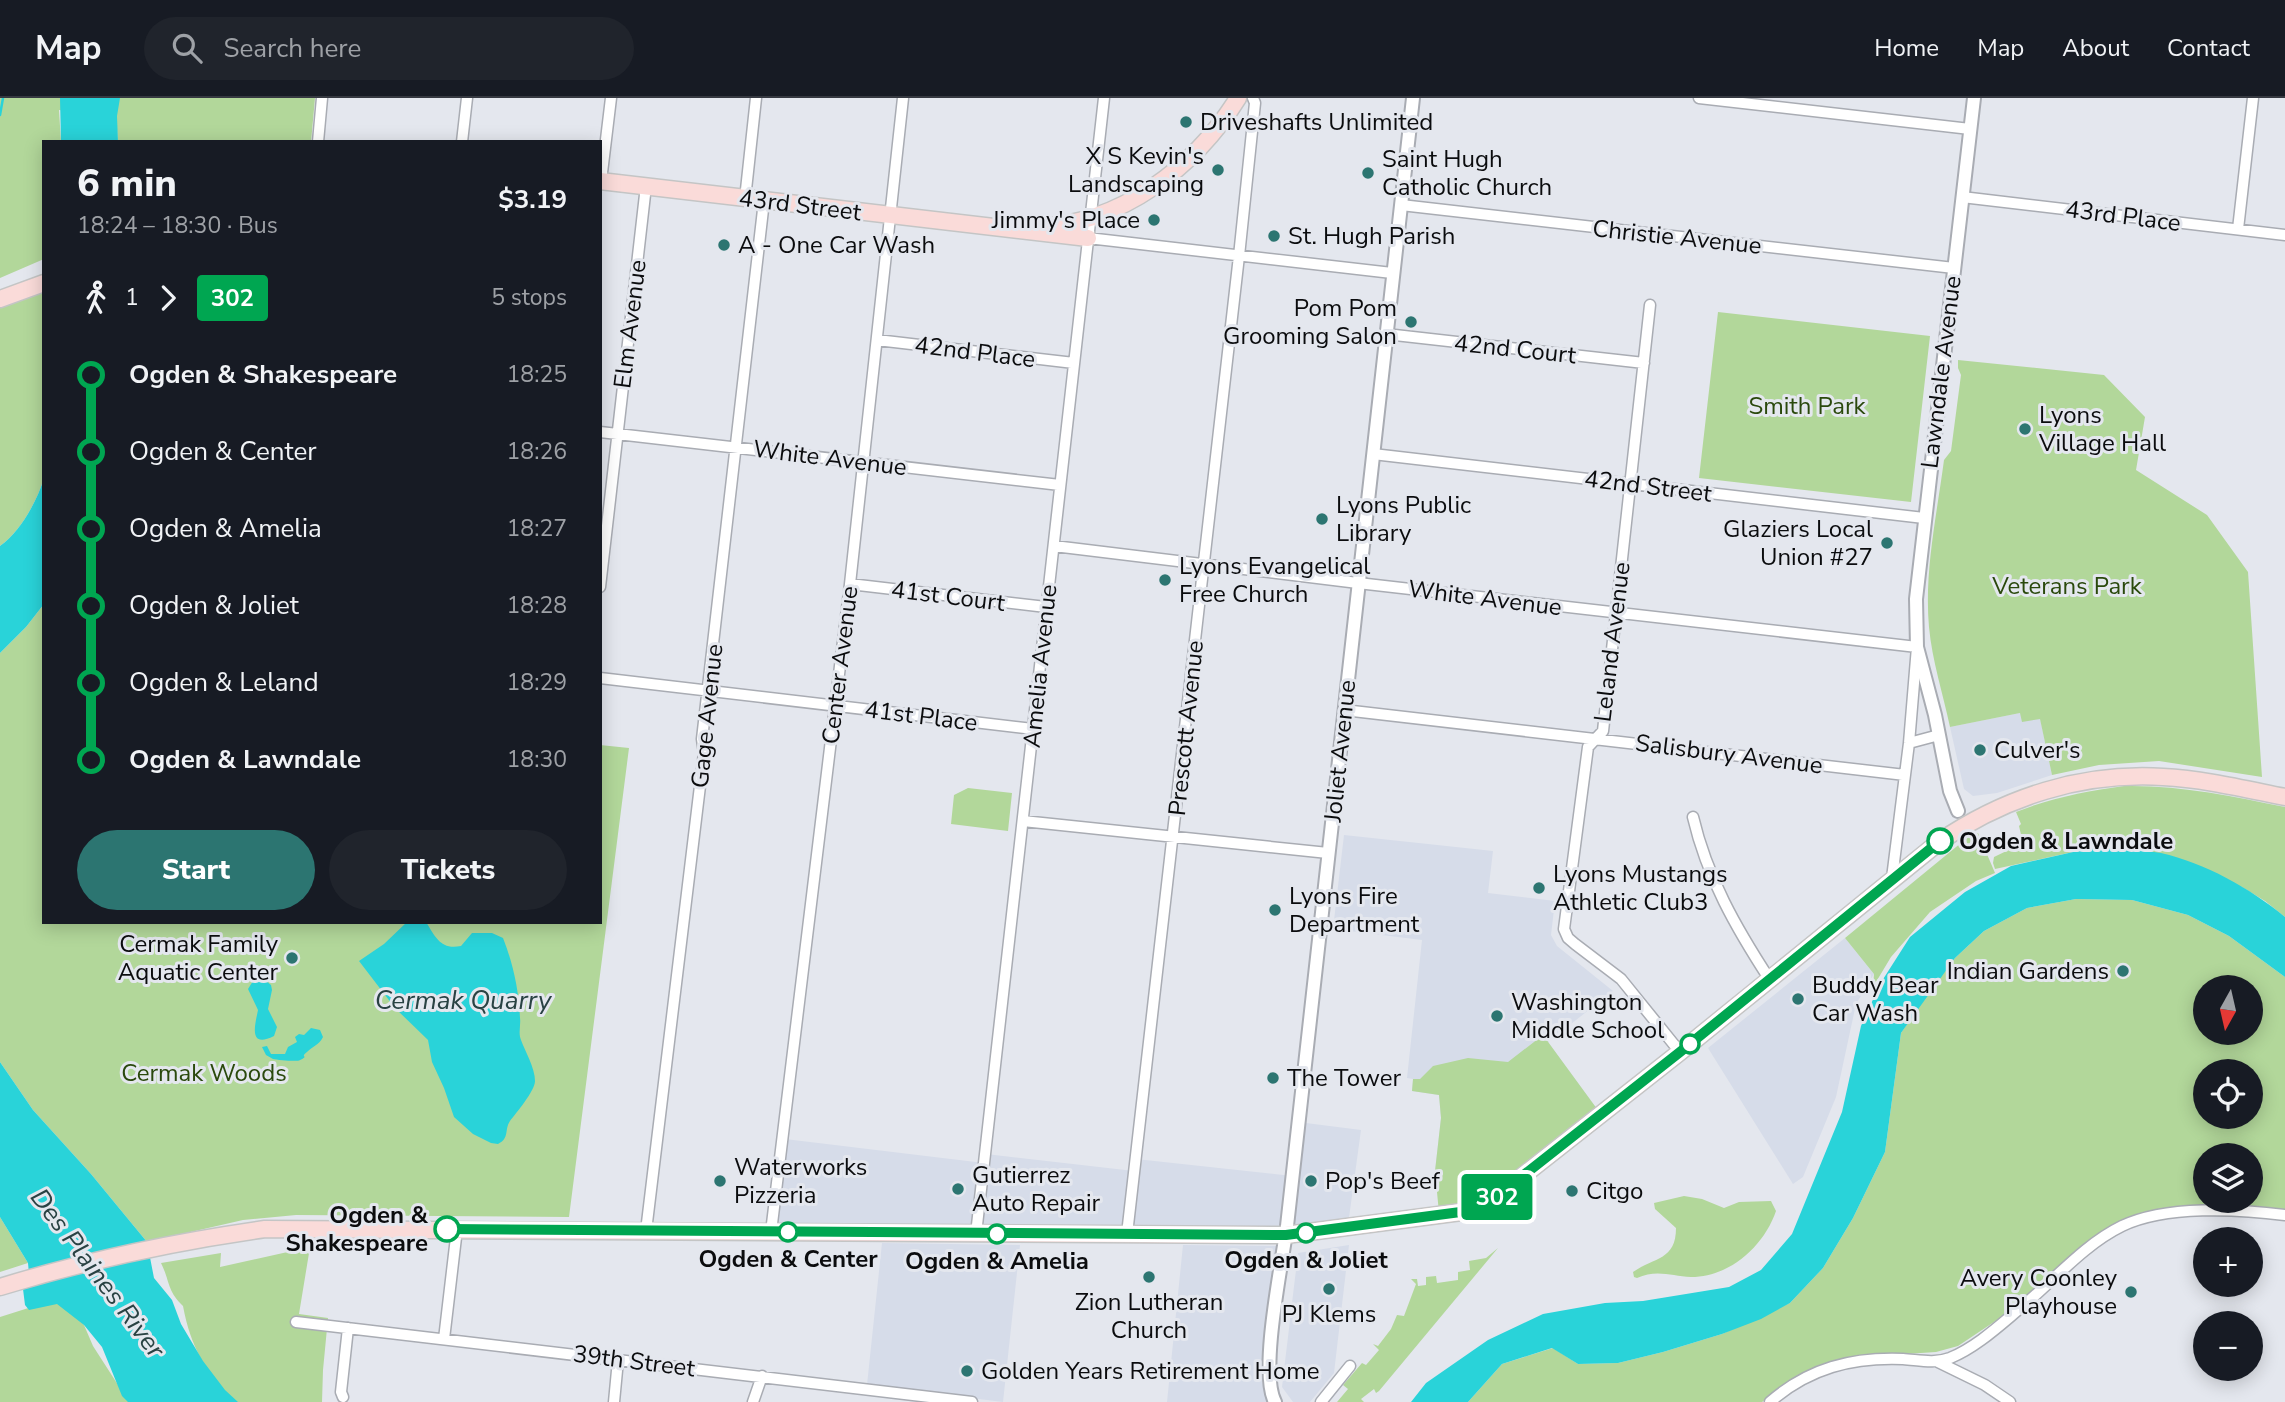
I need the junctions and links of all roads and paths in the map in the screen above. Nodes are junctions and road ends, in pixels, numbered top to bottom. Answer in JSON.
{"nodes":[{"id":1,"x":322,"y":98,"type":"edge"},
{"id":2,"x":467,"y":98,"type":"edge"},
{"id":3,"x":611,"y":98,"type":"edge"},
{"id":4,"x":756,"y":98,"type":"edge"},
{"id":5,"x":903,"y":98,"type":"edge"},
{"id":6,"x":1104,"y":98,"type":"edge"},
{"id":7,"x":1238,"y":98,"type":"edge"},
{"id":8,"x":1254,"y":98,"type":"edge"},
{"id":9,"x":1413,"y":98,"type":"edge"},
{"id":10,"x":1699,"y":98,"type":"edge"},
{"id":11,"x":1974,"y":98,"type":"edge"},
{"id":12,"x":2253,"y":98,"type":"edge"},
{"id":13,"x":1970,"y":129,"type":"junction"},
{"id":14,"x":318,"y":140,"type":"edge"},
{"id":15,"x":462,"y":140,"type":"edge"},
{"id":16,"x":602,"y":173,"type":"edge"},
{"id":17,"x":602,"y":181,"type":"edge"},
{"id":18,"x":646,"y":186,"type":"junction"},
{"id":19,"x":1962,"y":197,"type":"junction"},
{"id":20,"x":745,"y":199,"type":"junction"},
{"id":21,"x":764,"y":201,"type":"junction"},
{"id":22,"x":1401,"y":205,"type":"junction"},
{"id":23,"x":890,"y":215,"type":"junction"},
{"id":24,"x":1090,"y":217,"type":"junction"},
{"id":25,"x":999,"y":228,"type":"junction"},
{"id":26,"x":2238,"y":229,"type":"junction"},
{"id":27,"x":2285,"y":234,"type":"edge"},
{"id":28,"x":1088,"y":238,"type":"junction"},
{"id":29,"x":1239,"y":256,"type":"junction"},
{"id":30,"x":1954,"y":268,"type":"junction"},
{"id":31,"x":1392,"y":273,"type":"junction"},
{"id":32,"x":42,"y":283,"type":"edge"},
{"id":33,"x":0,"y":299,"type":"edge"},
{"id":34,"x":1650,"y":305,"type":"dead end"},
{"id":35,"x":1386,"y":334,"type":"junction"},
{"id":36,"x":877,"y":340,"type":"junction"},
{"id":37,"x":1074,"y":363,"type":"junction"},
{"id":38,"x":1644,"y":363,"type":"junction"},
{"id":39,"x":602,"y":432,"type":"edge"},
{"id":40,"x":617,"y":433,"type":"junction"},
{"id":41,"x":734,"y":447,"type":"junction"},
{"id":42,"x":1373,"y":454,"type":"junction"},
{"id":43,"x":863,"y":463,"type":"junction"},
{"id":44,"x":1630,"y":484,"type":"junction"},
{"id":45,"x":1060,"y":485,"type":"junction"},
{"id":46,"x":1924,"y":519,"type":"junction"},
{"id":47,"x":1054,"y":546,"type":"junction"},
{"id":48,"x":1204,"y":563,"type":"junction"},
{"id":49,"x":602,"y":569,"type":"edge"},
{"id":50,"x":1358,"y":583,"type":"junction"},
{"id":51,"x":850,"y":584,"type":"junction"},
{"id":52,"x":1046,"y":607,"type":"junction"},
{"id":53,"x":1616,"y":613,"type":"junction"},
{"id":54,"x":1917,"y":647,"type":"junction"},
{"id":55,"x":602,"y":678,"type":"edge"},
{"id":56,"x":709,"y":691,"type":"junction"},
{"id":57,"x":835,"y":706,"type":"junction"},
{"id":58,"x":1344,"y":710,"type":"junction"},
{"id":59,"x":1033,"y":729,"type":"junction"},
{"id":60,"x":1939,"y":735,"type":"junction"},
{"id":61,"x":1596,"y":739,"type":"junction"},
{"id":62,"x":1909,"y":743,"type":"junction"},
{"id":63,"x":1905,"y":775,"type":"junction"},
{"id":64,"x":2285,"y":797,"type":"edge"},
{"id":65,"x":1693,"y":817,"type":"dead end"},
{"id":66,"x":1961,"y":818,"type":"junction"},
{"id":67,"x":1023,"y":821,"type":"junction"},
{"id":68,"x":1173,"y":835,"type":"junction"},
{"id":69,"x":1328,"y":853,"type":"junction"},
{"id":70,"x":1892,"y":878,"type":"junction"},
{"id":71,"x":1770,"y":980,"type":"junction"},
{"id":72,"x":1680,"y":1052,"type":"junction"},
{"id":73,"x":2285,"y":1214,"type":"edge"},
{"id":74,"x":457,"y":1229,"type":"junction"},
{"id":75,"x":646,"y":1231,"type":"junction"},
{"id":76,"x":771,"y":1232,"type":"junction"},
{"id":77,"x":976,"y":1234,"type":"junction"},
{"id":78,"x":1127,"y":1234,"type":"junction"},
{"id":79,"x":1286,"y":1235,"type":"junction"},
{"id":80,"x":0,"y":1287,"type":"edge"},
{"id":81,"x":296,"y":1322,"type":"dead end"},
{"id":82,"x":348,"y":1328,"type":"junction"},
{"id":83,"x":444,"y":1339,"type":"junction"},
{"id":84,"x":618,"y":1360,"type":"junction"},
{"id":85,"x":1937,"y":1362,"type":"junction"},
{"id":86,"x":1350,"y":1366,"type":"dead end"},
{"id":87,"x":762,"y":1376,"type":"junction"},
{"id":88,"x":343,"y":1396,"type":"dead end"},
{"id":89,"x":897,"y":1397,"type":"edge"},
{"id":90,"x":614,"y":1402,"type":"edge"},
{"id":91,"x":753,"y":1402,"type":"edge"},
{"id":92,"x":972,"y":1402,"type":"edge"},
{"id":93,"x":1275,"y":1402,"type":"edge"},
{"id":94,"x":1321,"y":1402,"type":"edge"},
{"id":95,"x":1770,"y":1402,"type":"edge"},
{"id":96,"x":2010,"y":1402,"type":"edge"}],
"edges":[{"from":1,"to":14,"type":"street"},
{"from":2,"to":15,"type":"street"},
{"from":3,"to":16,"type":"street"},
{"from":4,"to":20,"type":"street"},
{"from":5,"to":23,"type":"street","name":"Center Avenue"},
{"from":6,"to":24,"type":"street","name":"Amelia Avenue"},
{"from":7,"to":24,"type":"main road"},
{"from":8,"to":29,"type":"street","name":"Prescott Avenue"},
{"from":9,"to":22,"type":"street","name":"Joliet Avenue"},
{"from":10,"to":13,"type":"street"},
{"from":11,"to":13,"type":"street","name":"Lawndale Avenue"},
{"from":12,"to":26,"type":"street"},
{"from":13,"to":19,"type":"street","name":"Lawndale Avenue"},
{"from":17,"to":18,"type":"main road","name":"43rd Street"},
{"from":18,"to":20,"type":"main road","name":"43rd Street"},
{"from":18,"to":40,"type":"street","name":"Elm Avenue"},
{"from":19,"to":26,"type":"street","name":"43rd Place"},
{"from":19,"to":30,"type":"street","name":"Lawndale Avenue"},
{"from":20,"to":21,"type":"main road","name":"43rd Street"},
{"from":21,"to":23,"type":"main road","name":"43rd Street"},
{"from":21,"to":41,"type":"street","name":"Gage Avenue"},
{"from":22,"to":30,"type":"street","name":"Christie Avenue"},
{"from":22,"to":31,"type":"street","name":"Joliet Avenue"},
{"from":23,"to":25,"type":"main road","name":"43rd Street"},
{"from":23,"to":36,"type":"street","name":"Center Avenue"},
{"from":24,"to":25,"type":"main road"},
{"from":24,"to":28,"type":"street","name":"Amelia Avenue"},
{"from":25,"to":28,"type":"main road"},
{"from":26,"to":27,"type":"street","name":"43rd Place"},
{"from":28,"to":29,"type":"street"},
{"from":28,"to":37,"type":"street","name":"Amelia Avenue"},
{"from":29,"to":31,"type":"street"},
{"from":29,"to":48,"type":"street","name":"Prescott Avenue"},
{"from":30,"to":46,"type":"street","name":"Lawndale Avenue"},
{"from":31,"to":35,"type":"street","name":"Joliet Avenue"},
{"from":32,"to":33,"type":"main road"},
{"from":34,"to":38,"type":"street","name":"Leland Avenue"},
{"from":35,"to":38,"type":"street","name":"42nd Court"},
{"from":35,"to":42,"type":"street","name":"Joliet Avenue"},
{"from":36,"to":37,"type":"street","name":"42nd Place"},
{"from":36,"to":43,"type":"street","name":"Center Avenue"},
{"from":37,"to":45,"type":"street","name":"Amelia Avenue"},
{"from":38,"to":44,"type":"street","name":"Leland Avenue"},
{"from":39,"to":40,"type":"street","name":"White Avenue"},
{"from":40,"to":41,"type":"street","name":"White Avenue"},
{"from":40,"to":49,"type":"street","name":"Elm Avenue"},
{"from":41,"to":43,"type":"street","name":"White Avenue"},
{"from":41,"to":56,"type":"street","name":"Gage Avenue"},
{"from":42,"to":44,"type":"street","name":"42nd Street"},
{"from":42,"to":50,"type":"street","name":"Joliet Avenue"},
{"from":43,"to":45,"type":"street","name":"White Avenue"},
{"from":43,"to":51,"type":"street","name":"Center Avenue"},
{"from":44,"to":46,"type":"street","name":"42nd Street"},
{"from":44,"to":53,"type":"street","name":"Leland Avenue"},
{"from":45,"to":47,"type":"street","name":"Amelia Avenue"},
{"from":46,"to":54,"type":"street","name":"Lawndale Avenue"},
{"from":47,"to":48,"type":"street","name":"White Avenue"},
{"from":47,"to":52,"type":"street","name":"Amelia Avenue"},
{"from":48,"to":50,"type":"street","name":"White Avenue"},
{"from":48,"to":68,"type":"street","name":"Prescott Avenue"},
{"from":50,"to":53,"type":"street","name":"White Avenue"},
{"from":50,"to":58,"type":"street","name":"Joliet Avenue"},
{"from":51,"to":52,"type":"street","name":"41st Court"},
{"from":51,"to":57,"type":"street","name":"Center Avenue"},
{"from":52,"to":59,"type":"street","name":"Amelia Avenue"},
{"from":53,"to":54,"type":"street","name":"White Avenue"},
{"from":53,"to":61,"type":"street","name":"Leland Avenue"},
{"from":54,"to":60,"type":"street","name":"Lawndale Avenue"},
{"from":54,"to":62,"type":"street","name":"Lawndale Avenue"},
{"from":55,"to":56,"type":"street","name":"41st Place"},
{"from":56,"to":57,"type":"street","name":"41st Place"},
{"from":56,"to":75,"type":"street","name":"Gage Avenue"},
{"from":57,"to":59,"type":"street","name":"41st Place"},
{"from":57,"to":76,"type":"street","name":"Center Avenue"},
{"from":58,"to":61,"type":"street","name":"Salisbury Avenue"},
{"from":58,"to":69,"type":"street","name":"Joliet Avenue"},
{"from":59,"to":67,"type":"street","name":"Amelia Avenue"},
{"from":60,"to":62,"type":"street"},
{"from":60,"to":66,"type":"street","name":"Lawndale Avenue"},
{"from":61,"to":63,"type":"street","name":"Salisbury Avenue"},
{"from":61,"to":72,"type":"street","name":"Leland Avenue"},
{"from":62,"to":63,"type":"street","name":"Lawndale Avenue"},
{"from":63,"to":70,"type":"street","name":"Lawndale Avenue"},
{"from":64,"to":66,"type":"main road"},
{"from":65,"to":71,"type":"street"},
{"from":66,"to":70,"type":"main road"},
{"from":67,"to":68,"type":"street"},
{"from":67,"to":77,"type":"street","name":"Amelia Avenue"},
{"from":68,"to":69,"type":"street"},
{"from":68,"to":78,"type":"street","name":"Prescott Avenue"},
{"from":69,"to":79,"type":"street","name":"Joliet Avenue"},
{"from":70,"to":71,"type":"main road"},
{"from":71,"to":72,"type":"main road"},
{"from":72,"to":79,"type":"main road"},
{"from":73,"to":85,"type":"street"},
{"from":74,"to":75,"type":"main road"},
{"from":74,"to":80,"type":"main road"},
{"from":74,"to":83,"type":"street"},
{"from":75,"to":76,"type":"main road"},
{"from":76,"to":77,"type":"main road"},
{"from":77,"to":78,"type":"main road"},
{"from":78,"to":79,"type":"main road"},
{"from":79,"to":93,"type":"street","name":"Joliet Avenue"},
{"from":81,"to":82,"type":"street","name":"39th Street"},
{"from":82,"to":83,"type":"street","name":"39th Street"},
{"from":82,"to":88,"type":"street"},
{"from":83,"to":84,"type":"street","name":"39th Street"},
{"from":84,"to":87,"type":"street","name":"39th Street"},
{"from":84,"to":90,"type":"street"},
{"from":85,"to":95,"type":"street"},
{"from":85,"to":96,"type":"street"},
{"from":86,"to":94,"type":"street"},
{"from":87,"to":89,"type":"street","name":"39th Street"},
{"from":87,"to":91,"type":"street"},
{"from":89,"to":92,"type":"street","name":"39th Street"}]}
